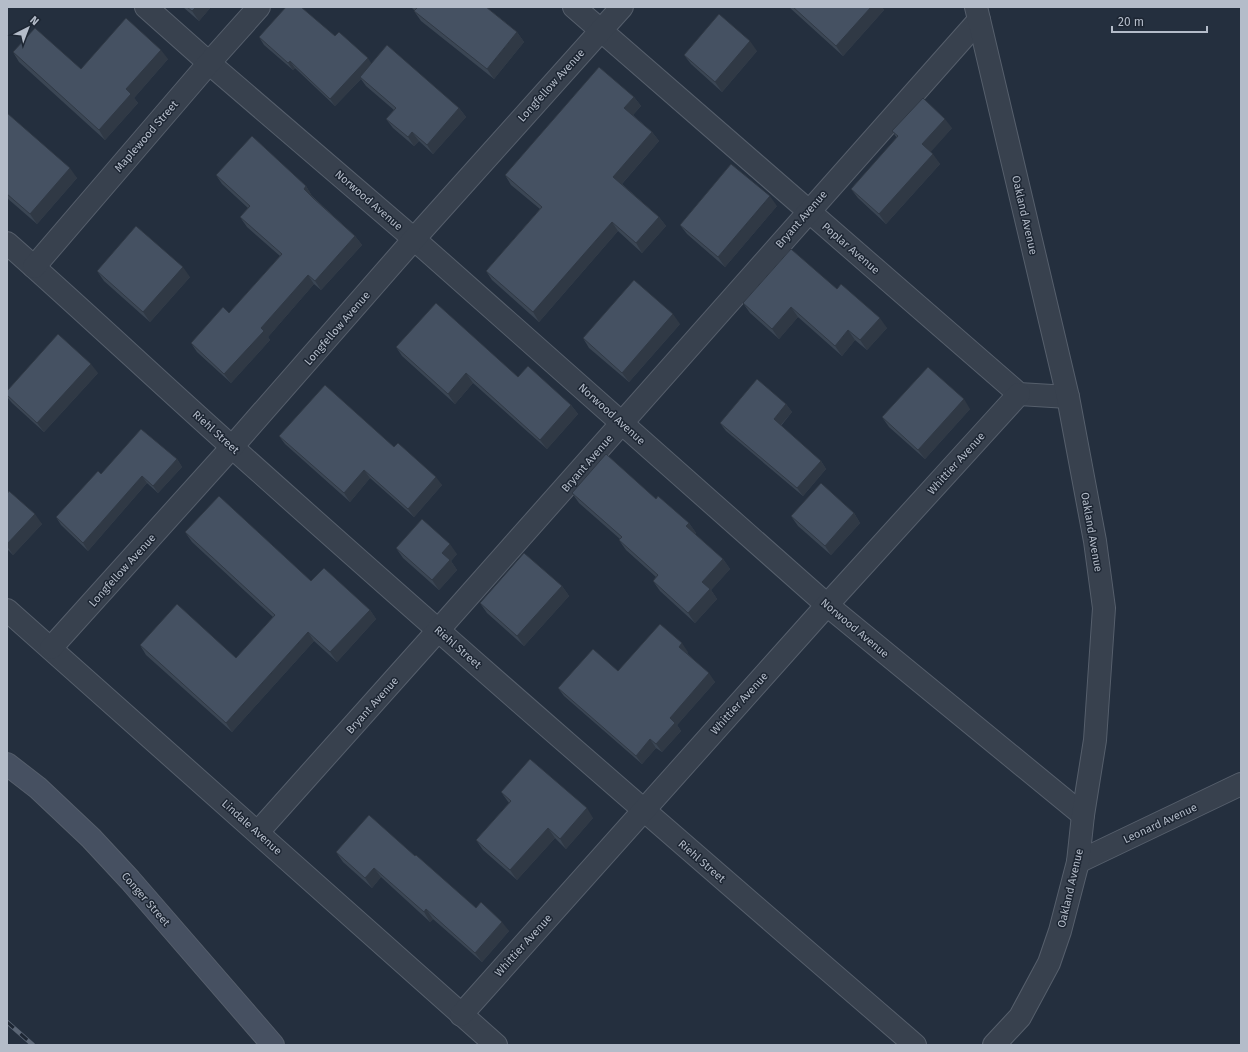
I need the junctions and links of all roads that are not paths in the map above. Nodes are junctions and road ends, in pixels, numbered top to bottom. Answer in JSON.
{"nodes":[{"id":1,"x":146,"y":7,"type":"edge"},
{"id":2,"x":259,"y":7,"type":"edge"},
{"id":3,"x":574,"y":7,"type":"edge"},
{"id":4,"x":622,"y":7,"type":"edge"},
{"id":5,"x":977,"y":13,"type":"edge"},
{"id":6,"x":600,"y":30,"type":"junction"},
{"id":7,"x":209,"y":63,"type":"junction"},
{"id":8,"x":808,"y":210,"type":"junction"},
{"id":9,"x":414,"y":239,"type":"junction"},
{"id":10,"x":7,"y":243,"type":"edge"},
{"id":11,"x":34,"y":267,"type":"junction"},
{"id":12,"x":1019,"y":394,"type":"junction"},
{"id":13,"x":1068,"y":397,"type":"junction"},
{"id":14,"x":622,"y":424,"type":"junction"},
{"id":15,"x":232,"y":447,"type":"junction"},
{"id":16,"x":827,"y":605,"type":"junction"},
{"id":17,"x":7,"y":610,"type":"edge"},
{"id":18,"x":439,"y":631,"type":"junction"},
{"id":19,"x":51,"y":648,"type":"junction"},
{"id":20,"x":7,"y":764,"type":"edge"},
{"id":21,"x":1241,"y":784,"type":"edge"},
{"id":22,"x":643,"y":810,"type":"junction"},
{"id":23,"x":1082,"y":815,"type":"junction"},
{"id":24,"x":258,"y":832,"type":"junction"},
{"id":25,"x":1078,"y":862,"type":"junction"},
{"id":26,"x":461,"y":1015,"type":"junction"},
{"id":27,"x":273,"y":1045,"type":"edge"},
{"id":28,"x":496,"y":1045,"type":"edge"},
{"id":29,"x":914,"y":1045,"type":"edge"},
{"id":30,"x":994,"y":1045,"type":"edge"}],
"edges":[{"from":1,"to":7,"type":"street","name":"Norwood Avenue"},
{"from":2,"to":7,"type":"street","name":"Maplewood Street"},
{"from":3,"to":6,"type":"street","name":"Poplar Avenue"},
{"from":4,"to":6,"type":"street","name":"Longfellow Avenue"},
{"from":5,"to":8,"type":"street","name":"Bryant Avenue"},
{"from":5,"to":13,"type":"street","name":"Oakland Avenue"},
{"from":6,"to":8,"type":"street","name":"Poplar Avenue"},
{"from":6,"to":9,"type":"street","name":"Longfellow Avenue"},
{"from":7,"to":9,"type":"street","name":"Norwood Avenue"},
{"from":7,"to":11,"type":"street","name":"Maplewood Street"},
{"from":8,"to":12,"type":"street","name":"Poplar Avenue"},
{"from":8,"to":14,"type":"street","name":"Bryant Avenue"},
{"from":9,"to":14,"type":"street","name":"Norwood Avenue"},
{"from":9,"to":15,"type":"street","name":"Longfellow Avenue"},
{"from":10,"to":11,"type":"street","name":"Riehl Street"},
{"from":11,"to":15,"type":"street","name":"Riehl Street"},
{"from":12,"to":13,"type":"street"},
{"from":12,"to":16,"type":"street","name":"Whittier Avenue"},
{"from":13,"to":23,"type":"street","name":"Oakland Avenue"},
{"from":14,"to":16,"type":"street","name":"Norwood Avenue"},
{"from":14,"to":18,"type":"street","name":"Bryant Avenue"},
{"from":15,"to":18,"type":"street","name":"Riehl Street"},
{"from":15,"to":19,"type":"street","name":"Longfellow Avenue"},
{"from":16,"to":22,"type":"street","name":"Whittier Avenue"},
{"from":16,"to":23,"type":"street","name":"Norwood Avenue"},
{"from":17,"to":19,"type":"street","name":"Lindale Avenue"},
{"from":18,"to":22,"type":"street","name":"Riehl Street"},
{"from":18,"to":24,"type":"street","name":"Bryant Avenue"},
{"from":19,"to":24,"type":"street","name":"Lindale Avenue"},
{"from":20,"to":27,"type":"main road","name":"Conger Street"},
{"from":21,"to":25,"type":"street","name":"Leonard Avenue"},
{"from":22,"to":26,"type":"street","name":"Whittier Avenue"},
{"from":22,"to":29,"type":"street","name":"Riehl Street"},
{"from":23,"to":25,"type":"street","name":"Oakland Avenue"},
{"from":24,"to":26,"type":"street","name":"Lindale Avenue"},
{"from":25,"to":30,"type":"street","name":"Oakland Avenue"},
{"from":26,"to":28,"type":"street","name":"Lindale Avenue"}]}
